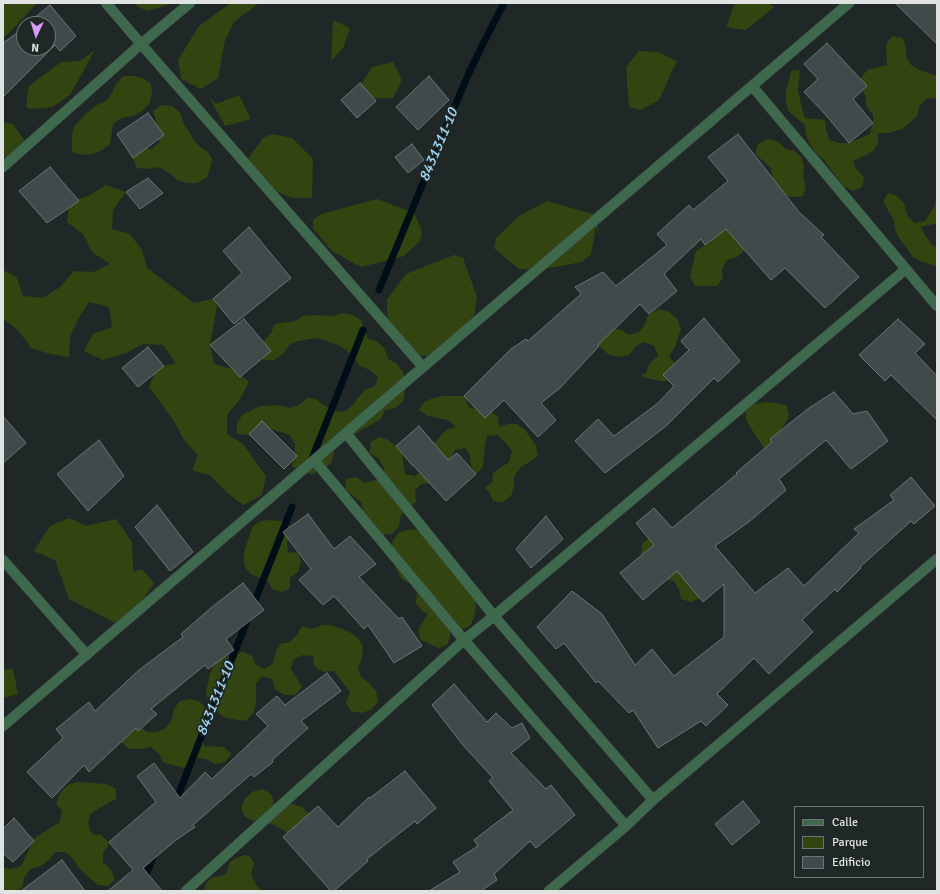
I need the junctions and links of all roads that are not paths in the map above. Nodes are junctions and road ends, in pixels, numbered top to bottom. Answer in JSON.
{"nodes":[{"id":1,"x":106,"y":3,"type":"edge"},
{"id":2,"x":190,"y":3,"type":"edge"},
{"id":3,"x":849,"y":3,"type":"edge"},
{"id":4,"x":141,"y":44,"type":"junction"},
{"id":5,"x":752,"y":86,"type":"junction"},
{"id":6,"x":3,"y":167,"type":"edge"},
{"id":7,"x":906,"y":269,"type":"junction"},
{"id":8,"x":937,"y":306,"type":"edge"},
{"id":9,"x":423,"y":367,"type":"junction"},
{"id":10,"x":346,"y":433,"type":"junction"},
{"id":11,"x":314,"y":460,"type":"junction"},
{"id":12,"x":937,"y":559,"type":"edge"},
{"id":13,"x":3,"y":560,"type":"edge"},
{"id":14,"x":494,"y":616,"type":"junction"},
{"id":15,"x":464,"y":640,"type":"junction"},
{"id":16,"x":87,"y":654,"type":"junction"},
{"id":17,"x":3,"y":726,"type":"edge"},
{"id":18,"x":653,"y":800,"type":"junction"},
{"id":19,"x":626,"y":826,"type":"junction"},
{"id":20,"x":186,"y":891,"type":"edge"},
{"id":21,"x":549,"y":891,"type":"edge"}],
"edges":[{"from":1,"to":4,"type":"street"},
{"from":2,"to":4,"type":"street"},
{"from":3,"to":5,"type":"street"},
{"from":4,"to":6,"type":"street"},
{"from":4,"to":9,"type":"street"},
{"from":5,"to":7,"type":"street"},
{"from":5,"to":9,"type":"street"},
{"from":7,"to":8,"type":"street"},
{"from":7,"to":14,"type":"street"},
{"from":9,"to":10,"type":"street"},
{"from":10,"to":11,"type":"street"},
{"from":10,"to":14,"type":"street"},
{"from":11,"to":15,"type":"street"},
{"from":11,"to":16,"type":"street"},
{"from":12,"to":18,"type":"street"},
{"from":13,"to":16,"type":"street"},
{"from":14,"to":15,"type":"street"},
{"from":14,"to":18,"type":"street"},
{"from":15,"to":19,"type":"street"},
{"from":15,"to":20,"type":"street"},
{"from":16,"to":17,"type":"street"},
{"from":18,"to":19,"type":"street"},
{"from":19,"to":21,"type":"street"}]}
